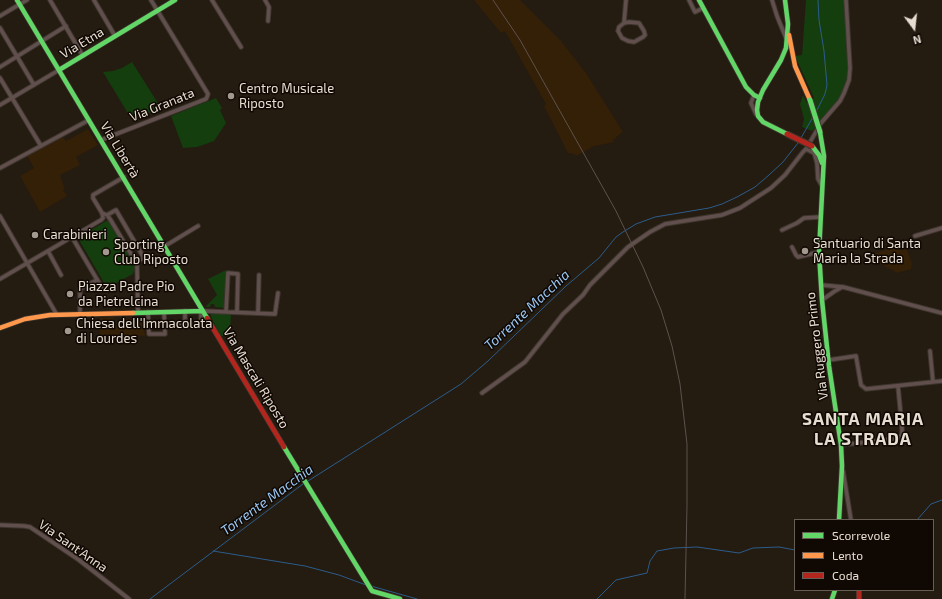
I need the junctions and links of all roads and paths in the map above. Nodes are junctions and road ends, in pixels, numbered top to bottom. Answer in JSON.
{"nodes":[{"id":1,"x":27,"y":0,"type":"edge"},
{"id":2,"x":50,"y":0,"type":"edge"},
{"id":3,"x":94,"y":0,"type":"edge"},
{"id":4,"x":151,"y":0,"type":"edge"},
{"id":5,"x":175,"y":0,"type":"edge"},
{"id":6,"x":212,"y":0,"type":"edge"},
{"id":7,"x":265,"y":0,"type":"edge"},
{"id":8,"x":626,"y":0,"type":"edge"},
{"id":9,"x":689,"y":0,"type":"edge"},
{"id":10,"x":699,"y":0,"type":"edge"},
{"id":11,"x":772,"y":0,"type":"edge"},
{"id":12,"x":785,"y":0,"type":"edge"},
{"id":13,"x":846,"y":0,"type":"edge"},
{"id":14,"x":19,"y":2,"type":"edge"},
{"id":15,"x":703,"y":8,"type":"junction"},
{"id":16,"x":158,"y":10,"type":"junction"},
{"id":17,"x":0,"y":16,"type":"edge"},
{"id":18,"x":268,"y":21,"type":"dead end"},
{"id":19,"x":624,"y":23,"type":"junction"},
{"id":20,"x":788,"y":24,"type":"junction"},
{"id":21,"x":66,"y":26,"type":"junction"},
{"id":22,"x":0,"y":28,"type":"edge"},
{"id":23,"x":116,"y":36,"type":"junction"},
{"id":24,"x":787,"y":39,"type":"junction"},
{"id":25,"x":42,"y":41,"type":"junction"},
{"id":26,"x":241,"y":47,"type":"dead end"},
{"id":27,"x":783,"y":55,"type":"junction"},
{"id":28,"x":83,"y":56,"type":"junction"},
{"id":29,"x":17,"y":57,"type":"junction"},
{"id":30,"x":795,"y":66,"type":"junction"},
{"id":31,"x":0,"y":67,"type":"edge"},
{"id":32,"x":59,"y":70,"type":"junction"},
{"id":33,"x":0,"y":78,"type":"edge"},
{"id":34,"x":34,"y":85,"type":"junction"},
{"id":35,"x":754,"y":95,"type":"junction"},
{"id":36,"x":12,"y":98,"type":"junction"},
{"id":37,"x":760,"y":98,"type":"junction"},
{"id":38,"x":0,"y":105,"type":"edge"},
{"id":39,"x":758,"y":116,"type":"junction"},
{"id":40,"x":89,"y":120,"type":"junction"},
{"id":41,"x":822,"y":139,"type":"junction"},
{"id":42,"x":101,"y":140,"type":"junction"},
{"id":43,"x":41,"y":146,"type":"junction"},
{"id":44,"x":809,"y":148,"type":"junction"},
{"id":45,"x":0,"y":168,"type":"edge"},
{"id":46,"x":822,"y":170,"type":"junction"},
{"id":47,"x":124,"y":177,"type":"junction"},
{"id":48,"x":822,"y":186,"type":"junction"},
{"id":49,"x":102,"y":213,"type":"junction"},
{"id":50,"x":107,"y":215,"type":"junction"},
{"id":51,"x":0,"y":216,"type":"edge"},
{"id":52,"x":820,"y":217,"type":"junction"},
{"id":53,"x":198,"y":226,"type":"dead end"},
{"id":54,"x":942,"y":228,"type":"edge"},
{"id":55,"x":782,"y":230,"type":"dead end"},
{"id":56,"x":915,"y":236,"type":"dead end"},
{"id":57,"x":72,"y":237,"type":"junction"},
{"id":58,"x":165,"y":246,"type":"junction"},
{"id":59,"x":792,"y":246,"type":"dead end"},
{"id":60,"x":48,"y":251,"type":"junction"},
{"id":61,"x":819,"y":252,"type":"junction"},
{"id":62,"x":136,"y":262,"type":"junction"},
{"id":63,"x":27,"y":264,"type":"junction"},
{"id":64,"x":61,"y":274,"type":"dead end"},
{"id":65,"x":259,"y":275,"type":"dead end"},
{"id":66,"x":0,"y":280,"type":"edge"},
{"id":67,"x":98,"y":280,"type":"junction"},
{"id":68,"x":821,"y":285,"type":"junction"},
{"id":69,"x":843,"y":287,"type":"junction"},
{"id":70,"x":102,"y":288,"type":"dead end"},
{"id":71,"x":278,"y":293,"type":"dead end"},
{"id":72,"x":822,"y":300,"type":"junction"},
{"id":73,"x":185,"y":311,"type":"junction"},
{"id":74,"x":202,"y":311,"type":"junction"},
{"id":75,"x":138,"y":312,"type":"junction"},
{"id":76,"x":148,"y":312,"type":"junction"},
{"id":77,"x":164,"y":312,"type":"junction"},
{"id":78,"x":226,"y":312,"type":"junction"},
{"id":79,"x":237,"y":312,"type":"junction"},
{"id":80,"x":942,"y":312,"type":"edge"},
{"id":81,"x":258,"y":313,"type":"junction"},
{"id":82,"x":80,"y":314,"type":"junction"},
{"id":83,"x":57,"y":315,"type":"junction"},
{"id":84,"x":185,"y":323,"type":"junction"},
{"id":85,"x":164,"y":324,"type":"junction"},
{"id":86,"x":0,"y":328,"type":"edge"},
{"id":87,"x":930,"y":351,"type":"dead end"},
{"id":88,"x":829,"y":360,"type":"junction"},
{"id":89,"x":942,"y":381,"type":"edge"},
{"id":90,"x":933,"y":382,"type":"junction"},
{"id":91,"x":898,"y":386,"type":"junction"},
{"id":92,"x":482,"y":393,"type":"dead end"},
{"id":93,"x":841,"y":445,"type":"junction"},
{"id":94,"x":842,"y":466,"type":"junction"},
{"id":95,"x":839,"y":519,"type":"edge"},
{"id":96,"x":851,"y":519,"type":"edge"},
{"id":97,"x":0,"y":525,"type":"edge"},
{"id":98,"x":129,"y":599,"type":"edge"},
{"id":99,"x":400,"y":599,"type":"edge"}],
"edges":[{"from":1,"to":14,"type":"street"},
{"from":2,"to":21,"type":"street"},
{"from":3,"to":23,"type":"street"},
{"from":4,"to":16,"type":"street"},
{"from":5,"to":16,"type":"street","name":"Via Etna"},
{"from":6,"to":26,"type":"street"},
{"from":7,"to":18,"type":"street"},
{"from":8,"to":19,"type":"street"},
{"from":9,"to":15,"type":"street"},
{"from":10,"to":15,"type":"street"},
{"from":11,"to":24,"type":"street"},
{"from":12,"to":20,"type":"street"},
{"from":13,"to":44,"type":"street"},
{"from":14,"to":17,"type":"street"},
{"from":14,"to":25,"type":"street","name":"Via Libertà"},
{"from":15,"to":35,"type":"street"},
{"from":16,"to":23,"type":"street","name":"Via Etna"},
{"from":16,"to":42,"type":"street","name":"Via Granata"},
{"from":19,"to":19,"type":"street"},
{"from":20,"to":24,"type":"street"},
{"from":20,"to":30,"type":"street"},
{"from":21,"to":25,"type":"street"},
{"from":21,"to":28,"type":"street"},
{"from":22,"to":29,"type":"street"},
{"from":23,"to":28,"type":"street","name":"Via Etna"},
{"from":24,"to":27,"type":"street"},
{"from":25,"to":29,"type":"street"},
{"from":25,"to":32,"type":"street","name":"Via Libertà"},
{"from":27,"to":30,"type":"street"},
{"from":27,"to":37,"type":"street"},
{"from":28,"to":32,"type":"street","name":"Via Etna"},
{"from":29,"to":31,"type":"street"},
{"from":29,"to":34,"type":"street"},
{"from":30,"to":41,"type":"street","bridge":true},
{"from":32,"to":34,"type":"street","name":"Via Etna"},
{"from":32,"to":40,"type":"street","name":"Via Libertà"},
{"from":33,"to":36,"type":"street"},
{"from":34,"to":36,"type":"street","name":"Via Etna"},
{"from":35,"to":37,"type":"street"},
{"from":35,"to":39,"type":"street"},
{"from":36,"to":38,"type":"street","name":"Via Etna"},
{"from":36,"to":43,"type":"street"},
{"from":37,"to":39,"type":"street"},
{"from":39,"to":44,"type":"street","bridge":true},
{"from":40,"to":42,"type":"street","name":"Via Libertà"},
{"from":40,"to":43,"type":"street"},
{"from":41,"to":44,"type":"street"},
{"from":41,"to":46,"type":"street"},
{"from":42,"to":47,"type":"street","name":"Via Libertà"},
{"from":43,"to":45,"type":"street"},
{"from":44,"to":46,"type":"street"},
{"from":44,"to":48,"type":"street"},
{"from":44,"to":92,"type":"street"},
{"from":46,"to":48,"type":"street","name":"Via Ruggero Primo"},
{"from":47,"to":49,"type":"street"},
{"from":47,"to":58,"type":"street","name":"Via Libertà"},
{"from":48,"to":52,"type":"street","name":"Via Ruggero Primo"},
{"from":49,"to":50,"type":"street"},
{"from":49,"to":57,"type":"street"},
{"from":50,"to":62,"type":"street"},
{"from":50,"to":62,"type":"street"},
{"from":51,"to":63,"type":"street"},
{"from":52,"to":55,"type":"street"},
{"from":52,"to":61,"type":"street","name":"Via Ruggero Primo"},
{"from":53,"to":58,"type":"street"},
{"from":54,"to":56,"type":"street"},
{"from":57,"to":60,"type":"street"},
{"from":57,"to":67,"type":"street"},
{"from":58,"to":74,"type":"street","name":"Via Libertà"},
{"from":59,"to":61,"type":"street"},
{"from":60,"to":63,"type":"street"},
{"from":60,"to":64,"type":"street"},
{"from":61,"to":68,"type":"street","name":"Via Ruggero Primo"},
{"from":62,"to":75,"type":"street"},
{"from":63,"to":66,"type":"street"},
{"from":63,"to":83,"type":"street"},
{"from":65,"to":81,"type":"street"},
{"from":67,"to":70,"type":"street"},
{"from":67,"to":82,"type":"street"},
{"from":68,"to":69,"type":"street"},
{"from":68,"to":72,"type":"street","name":"Via Ruggero Primo"},
{"from":69,"to":72,"type":"street"},
{"from":69,"to":80,"type":"street"},
{"from":71,"to":81,"type":"street"},
{"from":72,"to":88,"type":"street","name":"Via Ruggero Primo"},
{"from":73,"to":74,"type":"street"},
{"from":73,"to":77,"type":"street"},
{"from":73,"to":84,"type":"street"},
{"from":74,"to":78,"type":"street"},
{"from":74,"to":84,"type":"street"},
{"from":74,"to":99,"type":"street","name":"Via Mascali Riposto"},
{"from":75,"to":76,"type":"street"},
{"from":75,"to":82,"type":"street"},
{"from":76,"to":77,"type":"street"},
{"from":76,"to":85,"type":"street"},
{"from":77,"to":85,"type":"street"},
{"from":78,"to":79,"type":"street"},
{"from":78,"to":79,"type":"street"},
{"from":79,"to":81,"type":"street"},
{"from":82,"to":83,"type":"street"},
{"from":83,"to":86,"type":"street"},
{"from":84,"to":85,"type":"street"},
{"from":87,"to":90,"type":"street"},
{"from":88,"to":91,"type":"street"},
{"from":88,"to":93,"type":"street","name":"Via Ruggero Primo"},
{"from":89,"to":90,"type":"street"},
{"from":90,"to":91,"type":"street"},
{"from":91,"to":93,"type":"street"},
{"from":93,"to":94,"type":"street","name":"Via Ruggero Primo"},
{"from":94,"to":95,"type":"street","name":"Via Ruggero Primo"},
{"from":94,"to":96,"type":"street"},
{"from":97,"to":98,"type":"street","name":"Via Sant'Anna"}]}
